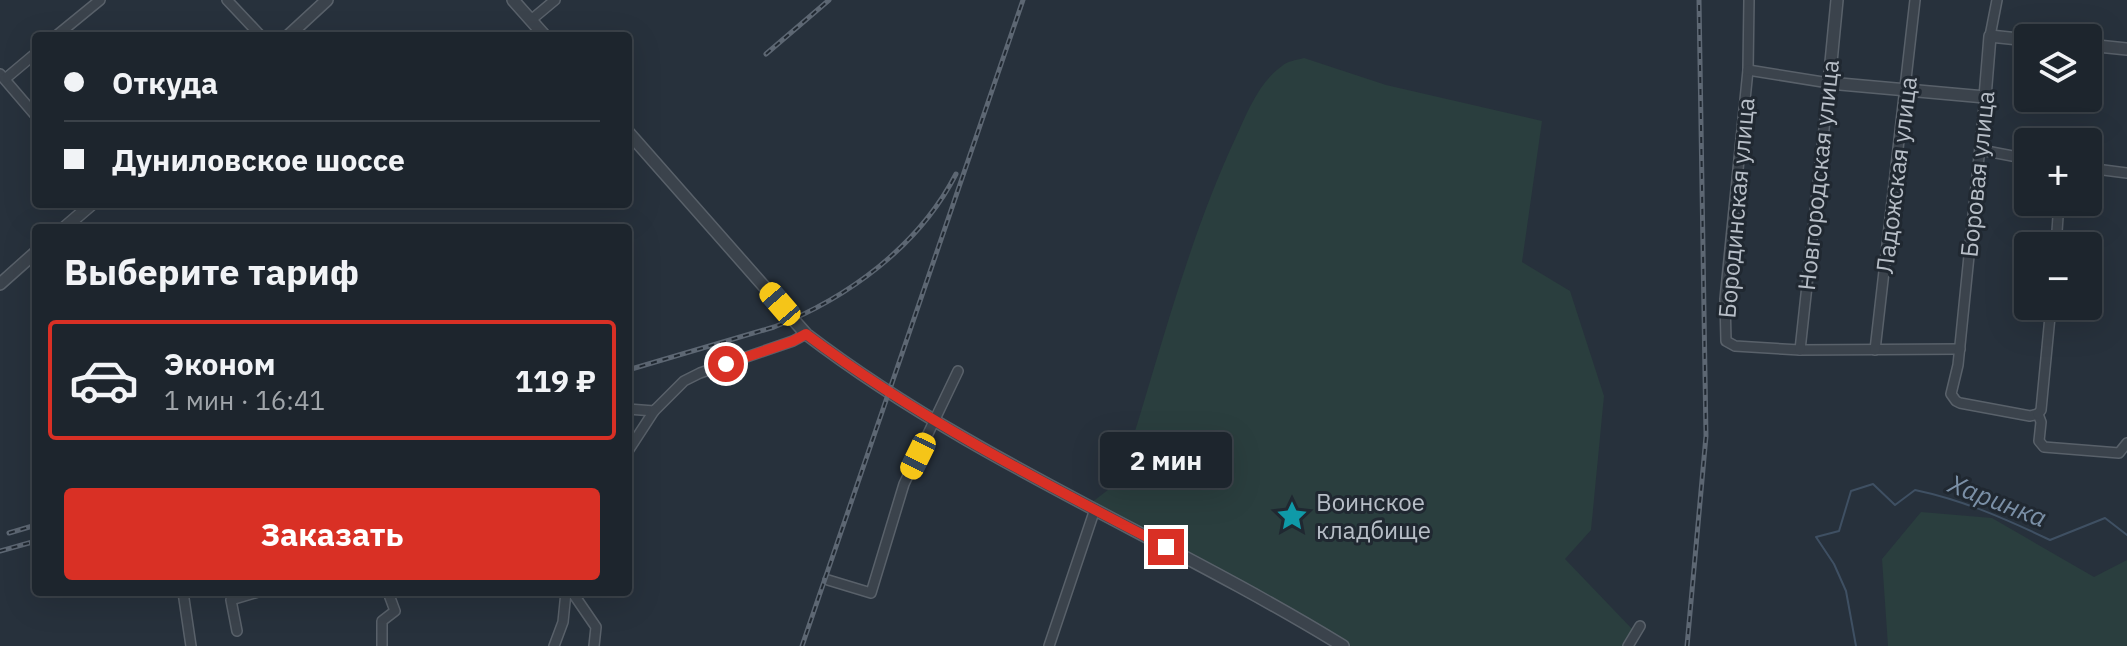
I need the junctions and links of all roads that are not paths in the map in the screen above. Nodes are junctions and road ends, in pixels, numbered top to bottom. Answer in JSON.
{"nodes":[{"id":1,"x":100,"y":0,"type":"edge"},
{"id":2,"x":227,"y":0,"type":"edge"},
{"id":3,"x":327,"y":0,"type":"edge"},
{"id":4,"x":513,"y":0,"type":"edge"},
{"id":5,"x":555,"y":0,"type":"edge"},
{"id":6,"x":1749,"y":0,"type":"edge"},
{"id":7,"x":1837,"y":0,"type":"edge"},
{"id":8,"x":1915,"y":0,"type":"edge"},
{"id":9,"x":1997,"y":0,"type":"edge"},
{"id":10,"x":531,"y":20,"type":"junction"},
{"id":11,"x":61,"y":32,"type":"edge"},
{"id":12,"x":257,"y":32,"type":"edge"},
{"id":13,"x":292,"y":32,"type":"edge"},
{"id":14,"x":542,"y":32,"type":"edge"},
{"id":15,"x":1990,"y":36,"type":"junction"},
{"id":16,"x":2014,"y":39,"type":"edge"},
{"id":17,"x":2102,"y":46,"type":"edge"},
{"id":18,"x":2127,"y":49,"type":"edge"},
{"id":19,"x":32,"y":56,"type":"edge"},
{"id":20,"x":1748,"y":70,"type":"junction"},
{"id":21,"x":2,"y":76,"type":"edge"},
{"id":22,"x":1829,"y":83,"type":"junction"},
{"id":23,"x":1906,"y":88,"type":"junction"},
{"id":24,"x":1985,"y":97,"type":"junction"},
{"id":25,"x":32,"y":111,"type":"edge"},
{"id":26,"x":632,"y":137,"type":"edge"},
{"id":27,"x":1981,"y":150,"type":"junction"},
{"id":28,"x":2014,"y":156,"type":"edge"},
{"id":29,"x":2102,"y":170,"type":"edge"},
{"id":30,"x":2127,"y":173,"type":"edge"},
{"id":31,"x":87,"y":208,"type":"edge"},
{"id":32,"x":69,"y":224,"type":"edge"},
{"id":33,"x":32,"y":256,"type":"edge"},
{"id":34,"x":0,"y":284,"type":"edge"},
{"id":35,"x":2050,"y":320,"type":"edge"},
{"id":36,"x":806,"y":334,"type":"junction"},
{"id":37,"x":1960,"y":349,"type":"junction"},
{"id":38,"x":1800,"y":350,"type":"junction"},
{"id":39,"x":1875,"y":350,"type":"junction"},
{"id":40,"x":958,"y":371,"type":"dead end"},
{"id":41,"x":632,"y":409,"type":"edge"},
{"id":42,"x":654,"y":411,"type":"junction"},
{"id":43,"x":2038,"y":414,"type":"junction"},
{"id":44,"x":936,"y":421,"type":"junction"},
{"id":45,"x":2127,"y":443,"type":"edge"},
{"id":46,"x":632,"y":445,"type":"edge"},
{"id":47,"x":1095,"y":509,"type":"junction"},
{"id":48,"x":828,"y":580,"type":"dead end"},
{"id":49,"x":184,"y":596,"type":"edge"},
{"id":50,"x":244,"y":596,"type":"edge"},
{"id":51,"x":389,"y":596,"type":"edge"},
{"id":52,"x":566,"y":596,"type":"edge"},
{"id":53,"x":575,"y":596,"type":"edge"},
{"id":54,"x":1640,"y":626,"type":"dead end"},
{"id":55,"x":237,"y":631,"type":"dead end"},
{"id":56,"x":191,"y":646,"type":"edge"},
{"id":57,"x":382,"y":646,"type":"edge"},
{"id":58,"x":554,"y":646,"type":"edge"},
{"id":59,"x":594,"y":646,"type":"edge"},
{"id":60,"x":1049,"y":646,"type":"edge"},
{"id":61,"x":1343,"y":646,"type":"edge"},
{"id":62,"x":1628,"y":646,"type":"edge"}],
"edges":[{"from":1,"to":11,"type":"street"},
{"from":2,"to":12,"type":"street"},
{"from":3,"to":13,"type":"street"},
{"from":4,"to":10,"type":"street"},
{"from":5,"to":10,"type":"street"},
{"from":6,"to":20,"type":"street","name":"Бородинская улица"},
{"from":7,"to":22,"type":"street","name":"Новгородская улица"},
{"from":8,"to":23,"type":"street","name":"Ладожская улица"},
{"from":9,"to":15,"type":"street","name":"Боровая улица"},
{"from":10,"to":14,"type":"street"},
{"from":15,"to":16,"type":"street"},
{"from":15,"to":24,"type":"street","name":"Боровая улица"},
{"from":17,"to":18,"type":"street"},
{"from":19,"to":21,"type":"street"},
{"from":20,"to":22,"type":"street"},
{"from":20,"to":38,"type":"street","name":"Бородинская улица"},
{"from":21,"to":25,"type":"street"},
{"from":22,"to":23,"type":"street"},
{"from":22,"to":38,"type":"street","name":"Новгородская улица"},
{"from":23,"to":24,"type":"street"},
{"from":23,"to":39,"type":"street","name":"Ладожская улица"},
{"from":24,"to":27,"type":"street","name":"Боровая улица"},
{"from":26,"to":36,"type":"street"},
{"from":27,"to":28,"type":"street"},
{"from":27,"to":37,"type":"street","name":"Боровая улица"},
{"from":29,"to":30,"type":"street"},
{"from":31,"to":32,"type":"street"},
{"from":33,"to":34,"type":"street"},
{"from":35,"to":43,"type":"street"},
{"from":36,"to":42,"type":"street"},
{"from":36,"to":44,"type":"street"},
{"from":37,"to":39,"type":"street"},
{"from":37,"to":43,"type":"street","name":"Боровая улица"},
{"from":38,"to":39,"type":"street"},
{"from":40,"to":44,"type":"street"},
{"from":41,"to":42,"type":"street"},
{"from":42,"to":46,"type":"street"},
{"from":43,"to":45,"type":"street"},
{"from":44,"to":47,"type":"street"},
{"from":44,"to":48,"type":"street"},
{"from":47,"to":60,"type":"street"},
{"from":47,"to":61,"type":"street"},
{"from":49,"to":56,"type":"street"},
{"from":50,"to":55,"type":"street"},
{"from":51,"to":57,"type":"street"},
{"from":52,"to":58,"type":"street"},
{"from":53,"to":59,"type":"street"},
{"from":54,"to":62,"type":"street"}]}
